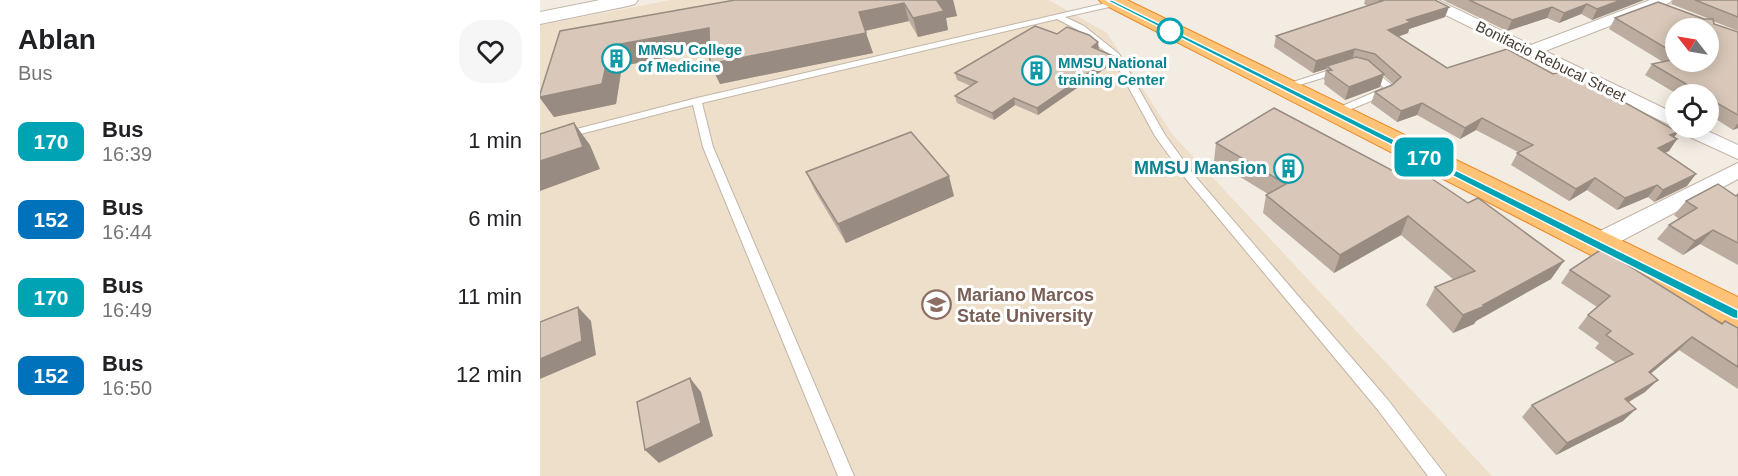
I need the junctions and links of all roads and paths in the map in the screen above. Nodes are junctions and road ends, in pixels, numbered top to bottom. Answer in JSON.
{"nodes":[{"id":1,"x":628,"y":0,"type":"edge"},
{"id":2,"x":1426,"y":0,"type":"edge"},
{"id":3,"x":1112,"y":1,"type":"edge"},
{"id":4,"x":1659,"y":2,"type":"edge"},
{"id":5,"x":1675,"y":13,"type":"edge"},
{"id":6,"x":1059,"y":17,"type":"junction"},
{"id":7,"x":540,"y":18,"type":"edge"},
{"id":8,"x":1531,"y":51,"type":"junction"},
{"id":9,"x":1283,"y":87,"type":"junction"},
{"id":10,"x":697,"y":101,"type":"junction"},
{"id":11,"x":1336,"y":112,"type":"junction"},
{"id":12,"x":1665,"y":117,"type":"edge"},
{"id":13,"x":565,"y":135,"type":"edge"},
{"id":14,"x":1707,"y":138,"type":"edge"},
{"id":15,"x":1738,"y":153,"type":"edge"},
{"id":16,"x":1738,"y":170,"type":"edge"},
{"id":17,"x":1597,"y":243,"type":"junction"},
{"id":18,"x":1738,"y":314,"type":"edge"},
{"id":19,"x":846,"y":476,"type":"edge"},
{"id":20,"x":1438,"y":476,"type":"edge"}],
"edges":[{"from":1,"to":7,"type":"street"},
{"from":2,"to":8,"type":"street","name":"Bonifacio Rebucal Street"},
{"from":3,"to":6,"type":"lane"},
{"from":3,"to":9,"type":"highway"},
{"from":4,"to":5,"type":"street"},
{"from":4,"to":8,"type":"street"},
{"from":6,"to":10,"type":"lane"},
{"from":6,"to":20,"type":"lane"},
{"from":8,"to":12,"type":"street","name":"Bonifacio Rebucal Street"},
{"from":9,"to":11,"type":"highway"},
{"from":9,"to":11,"type":"lane"},
{"from":10,"to":13,"type":"lane"},
{"from":10,"to":19,"type":"lane"},
{"from":11,"to":17,"type":"highway"},
{"from":14,"to":15,"type":"street"},
{"from":16,"to":17,"type":"street"},
{"from":17,"to":18,"type":"highway"}]}
